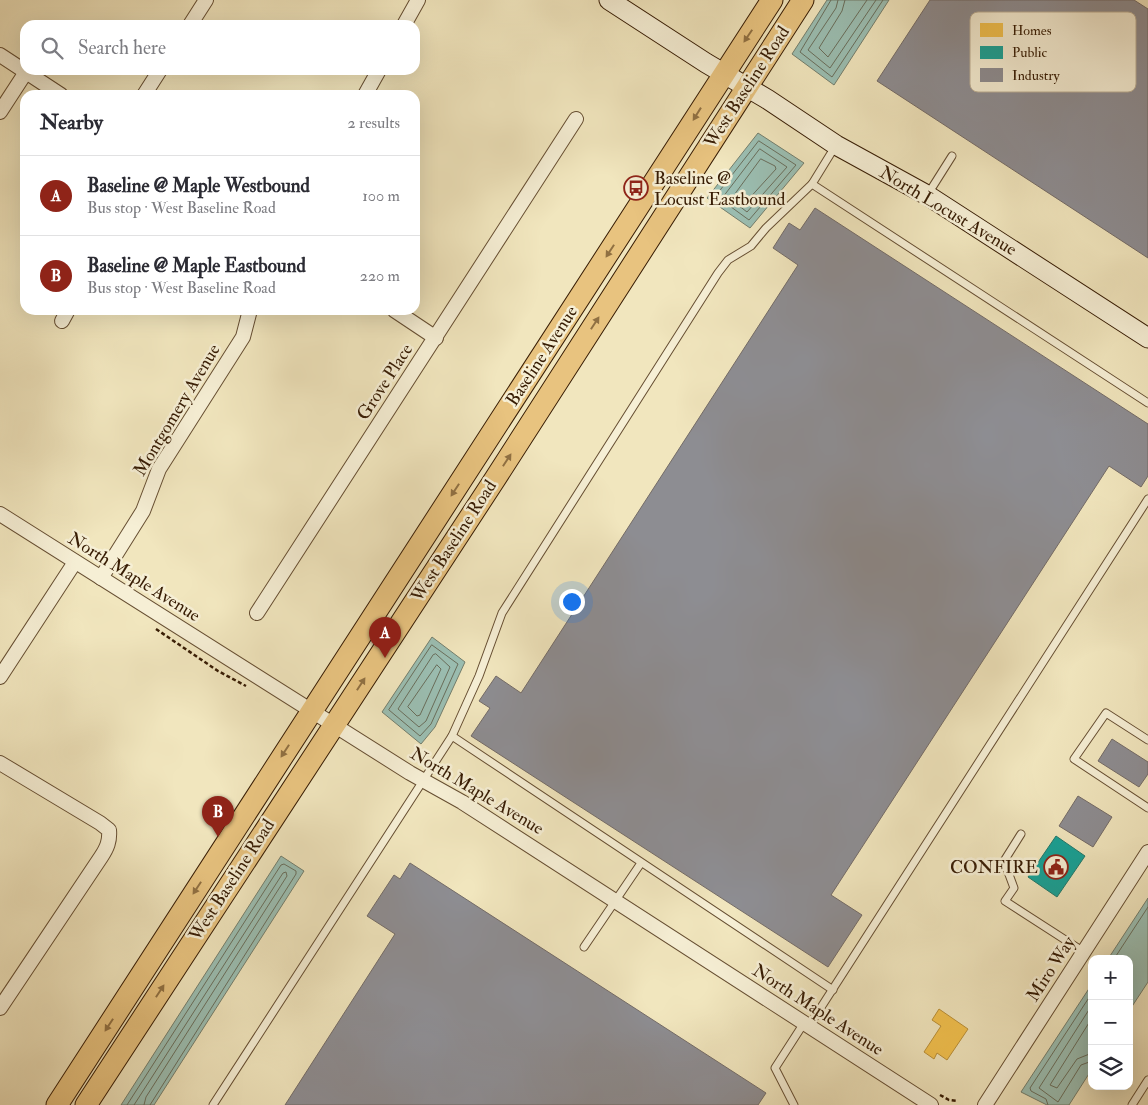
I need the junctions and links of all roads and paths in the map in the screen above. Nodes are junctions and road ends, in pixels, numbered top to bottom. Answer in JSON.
{"nodes":[{"id":1,"x":206,"y":0,"type":"edge"},
{"id":2,"x":418,"y":0,"type":"edge"},
{"id":3,"x":610,"y":0,"type":"edge"},
{"id":4,"x":772,"y":0,"type":"edge"},
{"id":5,"x":803,"y":0,"type":"edge"},
{"id":6,"x":193,"y":20,"type":"edge"},
{"id":7,"x":407,"y":20,"type":"edge"},
{"id":8,"x":0,"y":55,"type":"edge"},
{"id":9,"x":20,"y":68,"type":"edge"},
{"id":10,"x":723,"y":72,"type":"junction"},
{"id":11,"x":24,"y":75,"type":"edge"},
{"id":12,"x":31,"y":75,"type":"edge"},
{"id":13,"x":157,"y":75,"type":"edge"},
{"id":14,"x":376,"y":75,"type":"edge"},
{"id":15,"x":747,"y":87,"type":"junction"},
{"id":16,"x":53,"y":90,"type":"edge"},
{"id":17,"x":147,"y":90,"type":"edge"},
{"id":18,"x":368,"y":90,"type":"edge"},
{"id":19,"x":0,"y":112,"type":"edge"},
{"id":20,"x":576,"y":119,"type":"dead end"},
{"id":21,"x":836,"y":145,"type":"junction"},
{"id":22,"x":952,"y":156,"type":"dead end"},
{"id":23,"x":812,"y":184,"type":"junction"},
{"id":24,"x":927,"y":195,"type":"junction"},
{"id":25,"x":249,"y":315,"type":"edge"},
{"id":26,"x":402,"y":315,"type":"edge"},
{"id":27,"x":436,"y":338,"type":"junction"},
{"id":28,"x":1148,"y":338,"type":"edge"},
{"id":29,"x":1148,"y":402,"type":"edge"},
{"id":30,"x":1148,"y":499,"type":"edge"},
{"id":31,"x":0,"y":514,"type":"edge"},
{"id":32,"x":75,"y":562,"type":"junction"},
{"id":33,"x":100,"y":578,"type":"junction"},
{"id":34,"x":257,"y":613,"type":"dead end"},
{"id":35,"x":148,"y":624,"type":"dead end"},
{"id":36,"x":0,"y":676,"type":"edge"},
{"id":37,"x":248,"y":687,"type":"dead end"},
{"id":38,"x":312,"y":710,"type":"junction"},
{"id":39,"x":334,"y":724,"type":"junction"},
{"id":40,"x":452,"y":736,"type":"junction"},
{"id":41,"x":1148,"y":740,"type":"edge"},
{"id":42,"x":0,"y":763,"type":"edge"},
{"id":43,"x":422,"y":780,"type":"junction"},
{"id":44,"x":1148,"y":808,"type":"edge"},
{"id":45,"x":1021,"y":834,"type":"dead end"},
{"id":46,"x":1148,"y":852,"type":"edge"},
{"id":47,"x":641,"y":862,"type":"junction"},
{"id":48,"x":616,"y":901,"type":"junction"},
{"id":49,"x":584,"y":947,"type":"dead end"},
{"id":50,"x":1084,"y":952,"type":"junction"},
{"id":51,"x":833,"y":990,"type":"junction"},
{"id":52,"x":0,"y":1008,"type":"edge"},
{"id":53,"x":806,"y":1025,"type":"junction"},
{"id":54,"x":1148,"y":1080,"type":"edge"},
{"id":55,"x":57,"y":1105,"type":"edge"},
{"id":56,"x":86,"y":1105,"type":"edge"},
{"id":57,"x":214,"y":1105,"type":"edge"},
{"id":58,"x":794,"y":1105,"type":"edge"},
{"id":59,"x":931,"y":1105,"type":"edge"},
{"id":60,"x":985,"y":1105,"type":"edge"},
{"id":61,"x":1132,"y":1105,"type":"edge"}],
"edges":[{"from":1,"to":6,"type":"street"},
{"from":2,"to":7,"type":"street"},
{"from":3,"to":10,"type":"street","name":"North Locust Avenue"},
{"from":4,"to":10,"type":"main road","name":"Baseline Avenue","one_way":true},
{"from":5,"to":15,"type":"main road","name":"West Baseline Road"},
{"from":8,"to":9,"type":"street"},
{"from":10,"to":15,"type":"street","name":"North Locust Avenue"},
{"from":10,"to":38,"type":"main road","name":"Baseline Avenue","one_way":true},
{"from":11,"to":19,"type":"street"},
{"from":12,"to":16,"type":"street"},
{"from":13,"to":17,"type":"street"},
{"from":14,"to":18,"type":"street"},
{"from":15,"to":21,"type":"street","name":"North Locust Avenue"},
{"from":39,"to":15,"type":"main road","name":"West Baseline Road","one_way":true},
{"from":20,"to":27,"type":"street","name":"Grove Place"},
{"from":21,"to":23,"type":"lane"},
{"from":21,"to":24,"type":"street","name":"North Locust Avenue"},
{"from":22,"to":24,"type":"lane"},
{"from":23,"to":29,"type":"lane"},
{"from":23,"to":40,"type":"lane"},
{"from":24,"to":28,"type":"street","name":"North Locust Avenue"},
{"from":25,"to":33,"type":"street","name":"Montgomery Avenue"},
{"from":26,"to":27,"type":"street"},
{"from":27,"to":34,"type":"street","name":"Grove Place"},
{"from":30,"to":51,"type":"lane"},
{"from":31,"to":32,"type":"street","name":"North Maple Avenue"},
{"from":32,"to":33,"type":"street","name":"North Maple Avenue"},
{"from":32,"to":36,"type":"street"},
{"from":33,"to":38,"type":"street","name":"North Maple Avenue"},
{"from":35,"to":37,"type":"path"},
{"from":38,"to":39,"type":"street","name":"North Maple Avenue"},
{"from":38,"to":55,"type":"main road","name":"West Baseline Road","one_way":true},
{"from":39,"to":43,"type":"street","name":"North Maple Avenue"},
{"from":56,"to":39,"type":"main road","name":"West Baseline Road","one_way":true},
{"from":40,"to":43,"type":"lane"},
{"from":40,"to":47,"type":"lane"},
{"from":41,"to":44,"type":"lane"},
{"from":42,"to":52,"type":"street"},
{"from":43,"to":48,"type":"street","name":"North Maple Avenue"},
{"from":43,"to":57,"type":"lane"},
{"from":45,"to":50,"type":"lane"},
{"from":46,"to":50,"type":"street","name":"Miro Way"},
{"from":47,"to":48,"type":"lane"},
{"from":47,"to":51,"type":"lane"},
{"from":48,"to":49,"type":"lane"},
{"from":48,"to":53,"type":"street","name":"North Maple Avenue"},
{"from":50,"to":60,"type":"street","name":"Miro Way"},
{"from":51,"to":53,"type":"lane"},
{"from":53,"to":58,"type":"lane"},
{"from":53,"to":59,"type":"street","name":"North Maple Avenue"},
{"from":54,"to":61,"type":"lane"}]}
